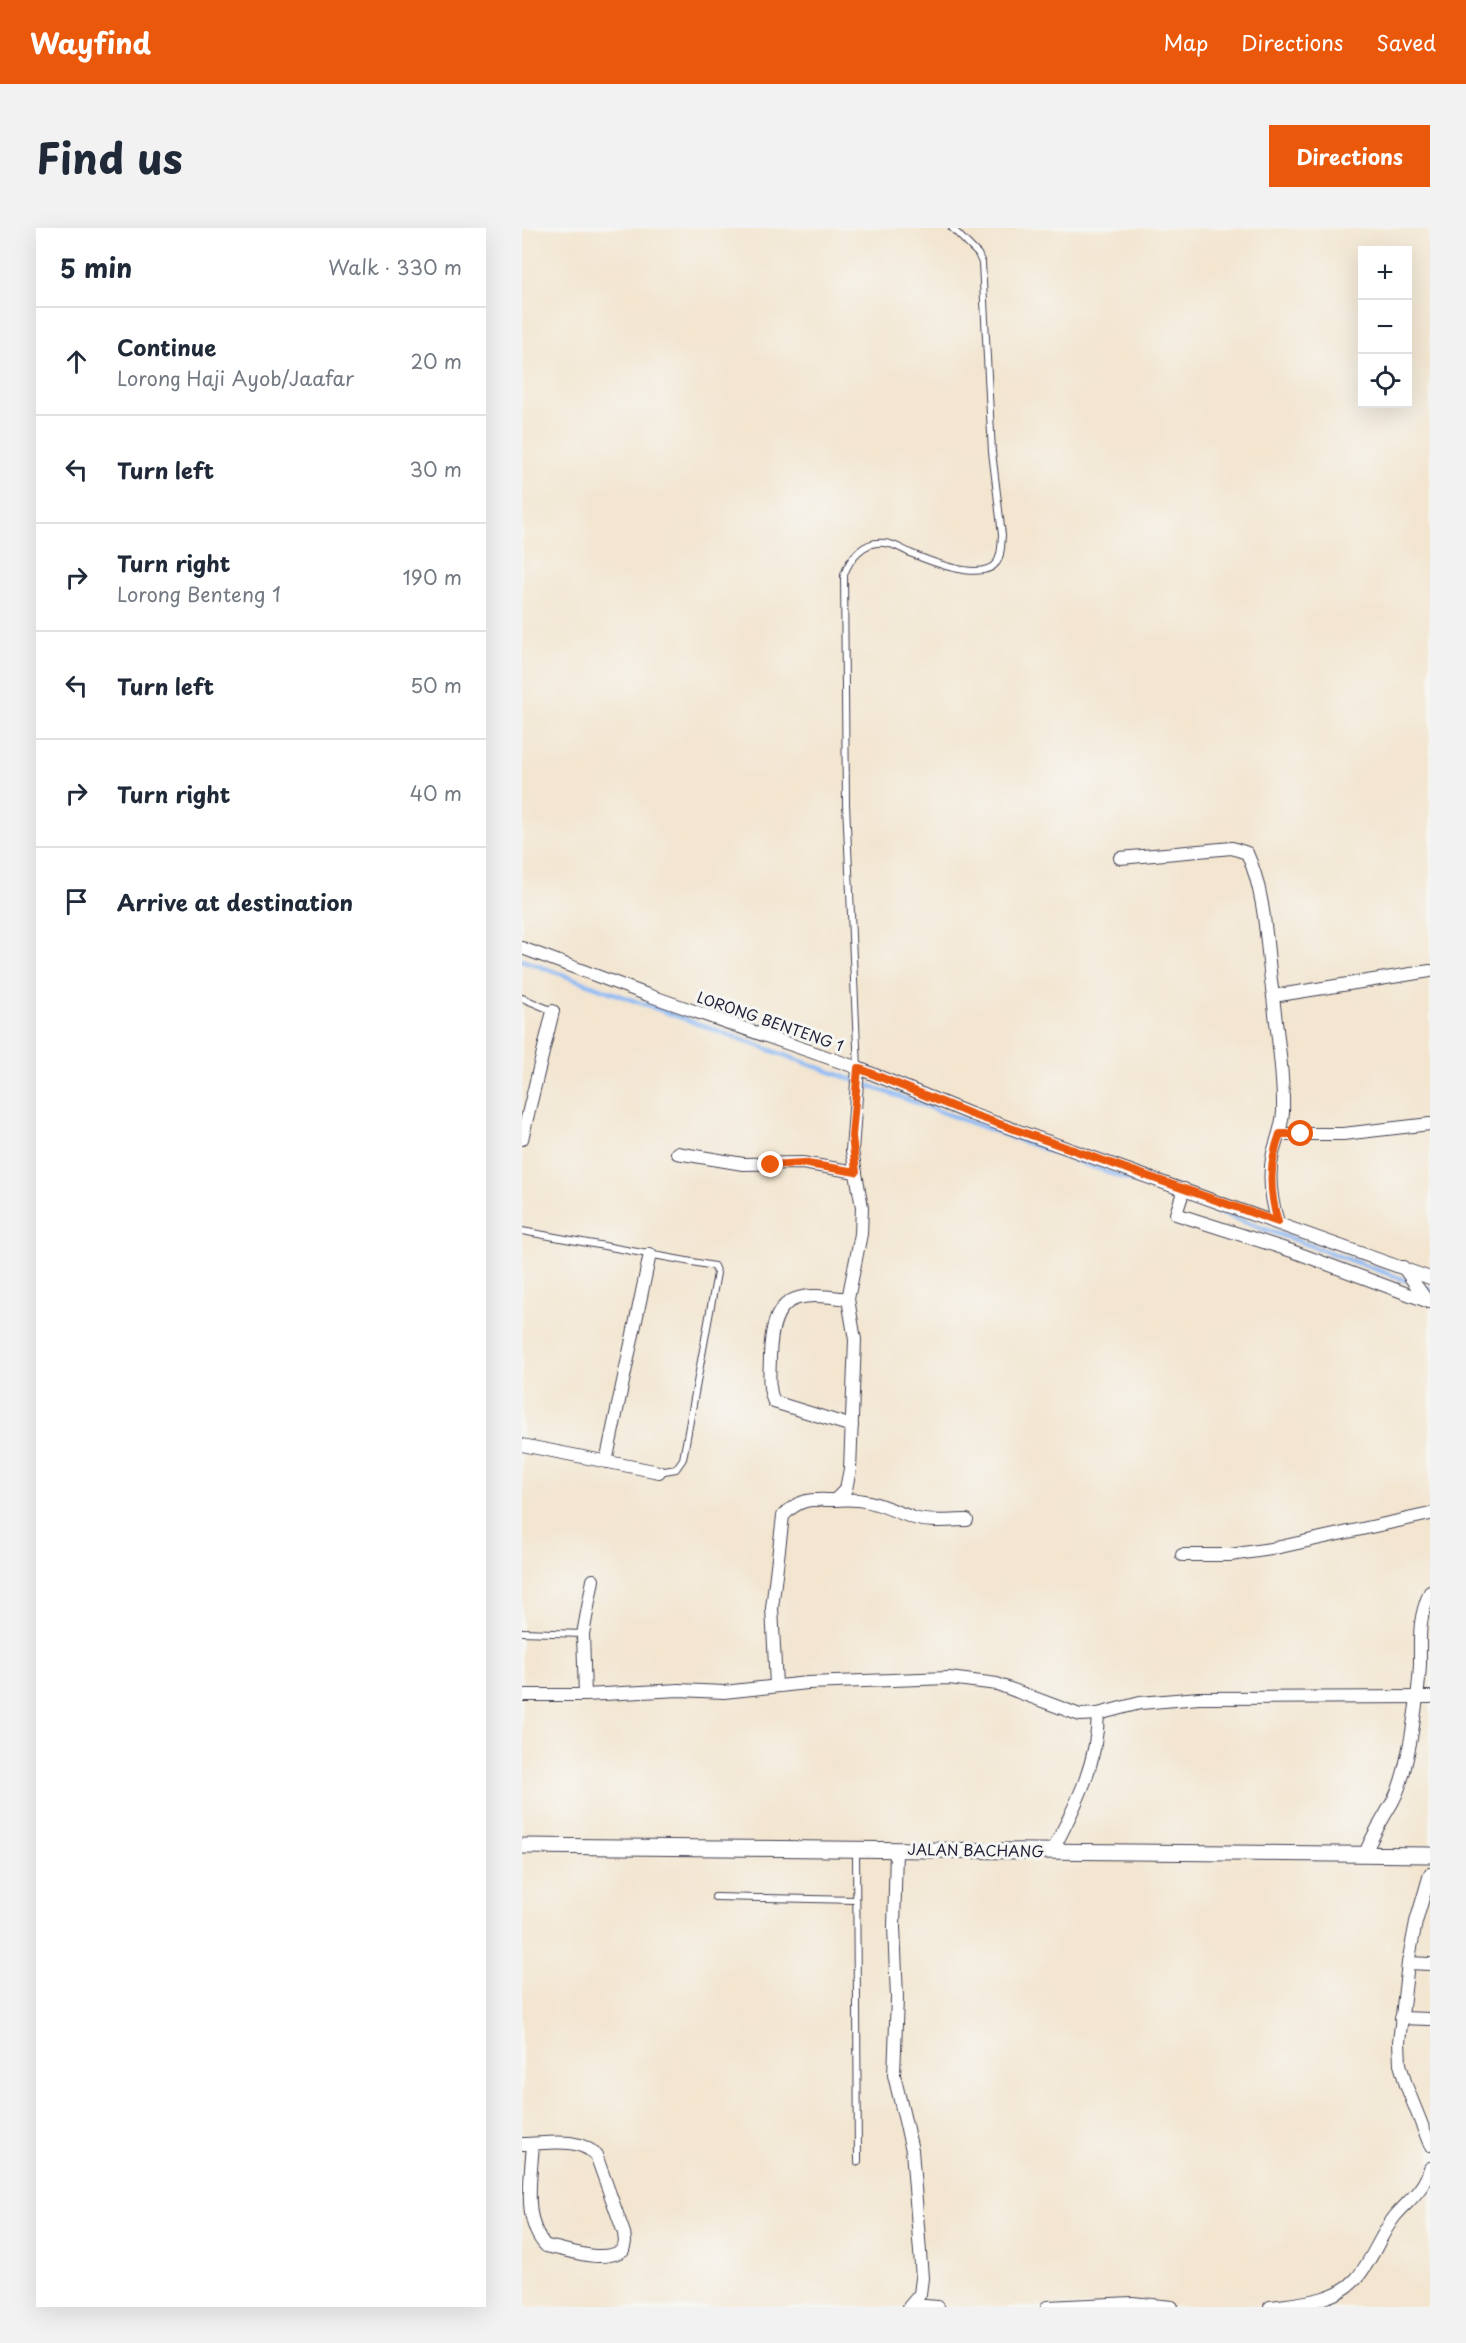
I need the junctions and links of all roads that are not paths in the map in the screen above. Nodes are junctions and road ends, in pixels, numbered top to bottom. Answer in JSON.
{"nodes":[{"id":1,"x":952,"y":228,"type":"edge"},
{"id":2,"x":1120,"y":858,"type":"dead end"},
{"id":3,"x":522,"y":948,"type":"edge"},
{"id":4,"x":1430,"y":972,"type":"edge"},
{"id":5,"x":1273,"y":996,"type":"junction"},
{"id":6,"x":522,"y":998,"type":"edge"},
{"id":7,"x":553,"y":1011,"type":"joint"},
{"id":8,"x":858,"y":1072,"type":"junction"},
{"id":9,"x":1430,"y":1124,"type":"edge"},
{"id":10,"x":1280,"y":1134,"type":"junction"},
{"id":11,"x":522,"y":1139,"type":"edge"},
{"id":12,"x":677,"y":1153,"type":"dead end"},
{"id":13,"x":856,"y":1172,"type":"junction"},
{"id":14,"x":1184,"y":1190,"type":"junction"},
{"id":15,"x":1278,"y":1222,"type":"junction"},
{"id":16,"x":522,"y":1231,"type":"edge"},
{"id":17,"x":650,"y":1254,"type":"junction"},
{"id":18,"x":1407,"y":1272,"type":"junction"},
{"id":19,"x":1430,"y":1278,"type":"edge"},
{"id":20,"x":848,"y":1299,"type":"junction"},
{"id":21,"x":1428,"y":1302,"type":"edge"},
{"id":22,"x":852,"y":1426,"type":"junction"},
{"id":23,"x":522,"y":1445,"type":"edge"},
{"id":24,"x":606,"y":1462,"type":"junction"},
{"id":25,"x":659,"y":1472,"type":"joint"},
{"id":26,"x":836,"y":1500,"type":"junction"},
{"id":27,"x":1430,"y":1514,"type":"edge"},
{"id":28,"x":967,"y":1520,"type":"dead end"},
{"id":29,"x":1182,"y":1555,"type":"dead end"},
{"id":30,"x":593,"y":1580,"type":"dead end"},
{"id":31,"x":1430,"y":1592,"type":"edge"},
{"id":32,"x":522,"y":1632,"type":"edge"},
{"id":33,"x":583,"y":1634,"type":"junction"},
{"id":34,"x":1424,"y":1635,"type":"edge"},
{"id":35,"x":776,"y":1685,"type":"junction"},
{"id":36,"x":522,"y":1695,"type":"edge"},
{"id":37,"x":585,"y":1695,"type":"junction"},
{"id":38,"x":1424,"y":1697,"type":"edge"},
{"id":39,"x":1098,"y":1714,"type":"junction"},
{"id":40,"x":522,"y":1846,"type":"edge"},
{"id":41,"x":856,"y":1849,"type":"junction"},
{"id":42,"x":896,"y":1850,"type":"junction"},
{"id":43,"x":1052,"y":1852,"type":"junction"},
{"id":44,"x":1365,"y":1854,"type":"junction"},
{"id":45,"x":1430,"y":1856,"type":"edge"},
{"id":46,"x":1430,"y":1874,"type":"edge"},
{"id":47,"x":715,"y":1897,"type":"dead end"},
{"id":48,"x":856,"y":1900,"type":"junction"},
{"id":49,"x":1408,"y":1963,"type":"junction"},
{"id":50,"x":1430,"y":1964,"type":"edge"},
{"id":51,"x":1401,"y":2018,"type":"junction"},
{"id":52,"x":1430,"y":2019,"type":"edge"},
{"id":53,"x":527,"y":2144,"type":"edge"},
{"id":54,"x":1430,"y":2145,"type":"edge"},
{"id":55,"x":858,"y":2162,"type":"dead end"},
{"id":56,"x":1430,"y":2168,"type":"edge"},
{"id":57,"x":911,"y":2306,"type":"edge"},
{"id":58,"x":938,"y":2307,"type":"edge"},
{"id":59,"x":1047,"y":2307,"type":"edge"},
{"id":60,"x":1172,"y":2307,"type":"edge"},
{"id":61,"x":1270,"y":2307,"type":"edge"}],
"edges":[{"from":1,"to":8,"type":"lane"},
{"from":2,"to":5,"type":"street"},
{"from":3,"to":8,"type":"street","name":"LORONG BENTENG 1"},
{"from":4,"to":5,"type":"street"},
{"from":5,"to":10,"type":"street"},
{"from":6,"to":7,"type":"lane"},
{"from":7,"to":11,"type":"street"},
{"from":8,"to":13,"type":"street"},
{"from":8,"to":14,"type":"street","name":"LORONG BENTENG 1"},
{"from":9,"to":10,"type":"street"},
{"from":10,"to":15,"type":"street"},
{"from":12,"to":13,"type":"street"},
{"from":13,"to":20,"type":"street"},
{"from":14,"to":15,"type":"street","name":"LORONG BENTENG 1"},
{"from":14,"to":21,"type":"street"},
{"from":15,"to":18,"type":"street","name":"LORONG BENTENG 1"},
{"from":16,"to":17,"type":"lane"},
{"from":17,"to":24,"type":"street"},
{"from":17,"to":25,"type":"lane"},
{"from":18,"to":19,"type":"street","name":"LORONG BENTENG 1"},
{"from":18,"to":21,"type":"street"},
{"from":20,"to":22,"type":"street"},
{"from":20,"to":22,"type":"street"},
{"from":22,"to":26,"type":"street"},
{"from":23,"to":24,"type":"street"},
{"from":24,"to":25,"type":"street"},
{"from":26,"to":28,"type":"street"},
{"from":26,"to":35,"type":"street"},
{"from":27,"to":29,"type":"street"},
{"from":30,"to":33,"type":"street"},
{"from":31,"to":34,"type":"street"},
{"from":32,"to":33,"type":"lane"},
{"from":33,"to":37,"type":"street"},
{"from":34,"to":38,"type":"street"},
{"from":35,"to":37,"type":"street"},
{"from":35,"to":39,"type":"street"},
{"from":36,"to":37,"type":"street"},
{"from":38,"to":39,"type":"street"},
{"from":38,"to":44,"type":"street"},
{"from":39,"to":43,"type":"street"},
{"from":40,"to":41,"type":"street","name":"JALAN BACHANG"},
{"from":41,"to":42,"type":"street","name":"JALAN BACHANG"},
{"from":41,"to":48,"type":"lane"},
{"from":42,"to":43,"type":"street","name":"JALAN BACHANG"},
{"from":42,"to":57,"type":"street"},
{"from":43,"to":44,"type":"street","name":"JALAN BACHANG"},
{"from":44,"to":45,"type":"street","name":"JALAN BACHANG"},
{"from":46,"to":49,"type":"street"},
{"from":47,"to":48,"type":"lane"},
{"from":48,"to":55,"type":"lane"},
{"from":49,"to":50,"type":"street"},
{"from":49,"to":51,"type":"street"},
{"from":51,"to":52,"type":"street"},
{"from":51,"to":54,"type":"street"},
{"from":53,"to":53,"type":"street"},
{"from":56,"to":61,"type":"street"},
{"from":57,"to":58,"type":"street"},
{"from":59,"to":60,"type":"street"}]}
